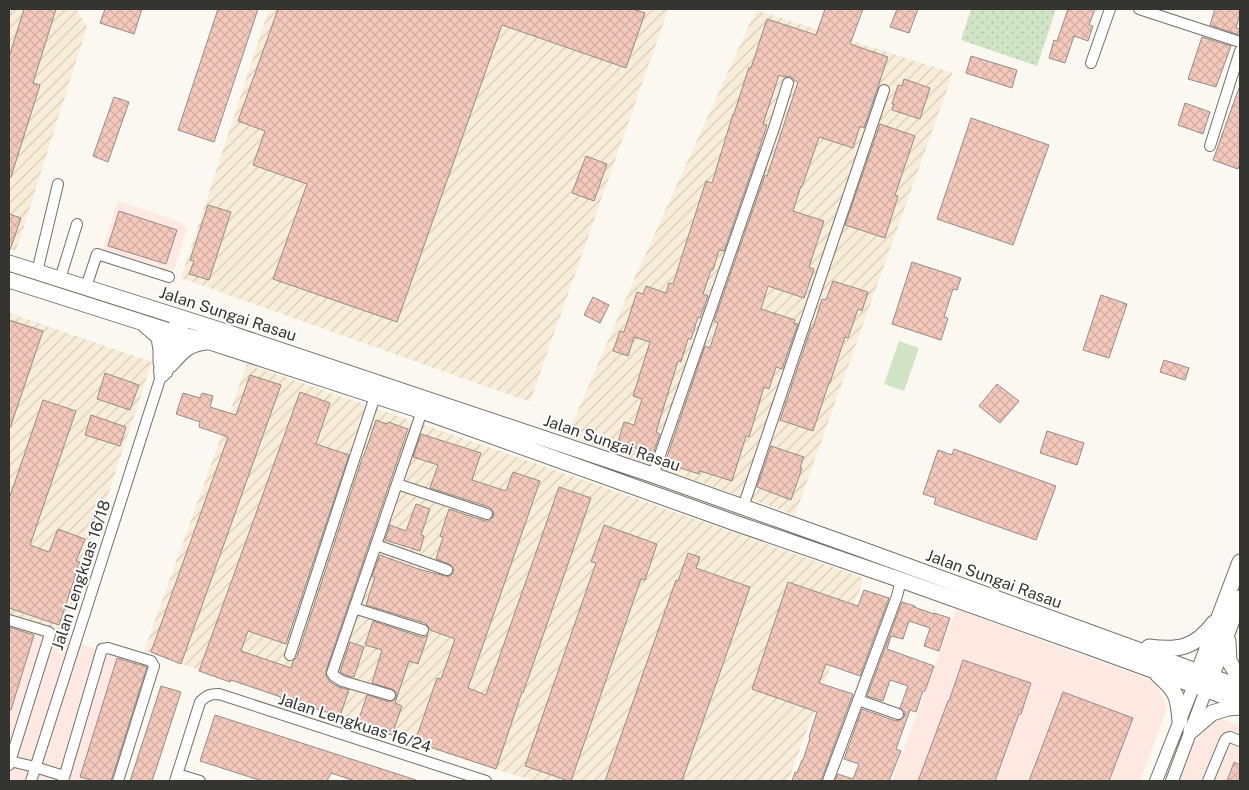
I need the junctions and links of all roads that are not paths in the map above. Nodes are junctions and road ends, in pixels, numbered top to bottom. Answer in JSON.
{"nodes":[{"id":1,"x":1110,"y":9,"type":"edge"},
{"id":2,"x":1139,"y":9,"type":"edge"},
{"id":3,"x":1240,"y":42,"type":"edge"},
{"id":4,"x":1240,"y":51,"type":"edge"},
{"id":5,"x":1091,"y":63,"type":"dead end"},
{"id":6,"x":788,"y":83,"type":"dead end"},
{"id":7,"x":884,"y":90,"type":"dead end"},
{"id":8,"x":1210,"y":146,"type":"dead end"},
{"id":9,"x":58,"y":184,"type":"dead end"},
{"id":10,"x":77,"y":224,"type":"dead end"},
{"id":11,"x":9,"y":263,"type":"edge"},
{"id":12,"x":37,"y":272,"type":"junction"},
{"id":13,"x":169,"y":277,"type":"dead end"},
{"id":14,"x":60,"y":279,"type":"junction"},
{"id":15,"x":9,"y":280,"type":"edge"},
{"id":16,"x":86,"y":288,"type":"junction"},
{"id":17,"x":182,"y":318,"type":"junction"},
{"id":18,"x":131,"y":319,"type":"junction"},
{"id":19,"x":176,"y":333,"type":"junction"},
{"id":20,"x":210,"y":342,"type":"junction"},
{"id":21,"x":164,"y":369,"type":"junction"},
{"id":22,"x":376,"y":396,"type":"junction"},
{"id":23,"x":422,"y":412,"type":"junction"},
{"id":24,"x":653,"y":475,"type":"junction"},
{"id":25,"x":397,"y":484,"type":"junction"},
{"id":26,"x":743,"y":507,"type":"junction"},
{"id":27,"x":487,"y":514,"type":"dead end"},
{"id":28,"x":376,"y":545,"type":"junction"},
{"id":29,"x":1240,"y":562,"type":"edge"},
{"id":30,"x":447,"y":570,"type":"dead end"},
{"id":31,"x":901,"y":580,"type":"junction"},
{"id":32,"x":1240,"y":598,"type":"edge"},
{"id":33,"x":354,"y":608,"type":"junction"},
{"id":34,"x":1221,"y":612,"type":"junction"},
{"id":35,"x":9,"y":620,"type":"edge"},
{"id":36,"x":423,"y":630,"type":"dead end"},
{"id":37,"x":1228,"y":632,"type":"junction"},
{"id":38,"x":1122,"y":644,"type":"junction"},
{"id":39,"x":290,"y":655,"type":"dead end"},
{"id":40,"x":1152,"y":670,"type":"junction"},
{"id":41,"x":1240,"y":679,"type":"edge"},
{"id":42,"x":1202,"y":681,"type":"junction"},
{"id":43,"x":1240,"y":687,"type":"edge"},
{"id":44,"x":390,"y":695,"type":"dead end"},
{"id":45,"x":858,"y":700,"type":"junction"},
{"id":46,"x":1240,"y":702,"type":"edge"},
{"id":47,"x":1240,"y":706,"type":"edge"},
{"id":48,"x":898,"y":714,"type":"dead end"},
{"id":49,"x":1185,"y":726,"type":"junction"},
{"id":50,"x":1240,"y":741,"type":"edge"},
{"id":51,"x":9,"y":763,"type":"edge"},
{"id":52,"x":35,"y":767,"type":"junction"},
{"id":53,"x":176,"y":778,"type":"edge"},
{"id":54,"x":63,"y":779,"type":"edge"},
{"id":55,"x":31,"y":781,"type":"edge"},
{"id":56,"x":118,"y":781,"type":"edge"},
{"id":57,"x":200,"y":781,"type":"edge"},
{"id":58,"x":483,"y":781,"type":"edge"},
{"id":59,"x":828,"y":781,"type":"edge"},
{"id":60,"x":1156,"y":781,"type":"edge"},
{"id":61,"x":1172,"y":781,"type":"edge"},
{"id":62,"x":1208,"y":781,"type":"edge"}],
"edges":[{"from":1,"to":5,"type":"street"},
{"from":2,"to":3,"type":"street"},
{"from":4,"to":8,"type":"street"},
{"from":6,"to":24,"type":"street"},
{"from":7,"to":26,"type":"street"},
{"from":9,"to":12,"type":"street"},
{"from":10,"to":14,"type":"street"},
{"from":11,"to":12,"type":"main road","name":"Jalan Sungai Rasau"},
{"from":12,"to":14,"type":"main road","name":"Jalan Sungai Rasau"},
{"from":13,"to":16,"type":"street"},
{"from":14,"to":16,"type":"main road","name":"Jalan Sungai Rasau"},
{"from":15,"to":18,"type":"main road","name":"Jalan Sungai Rasau"},
{"from":16,"to":17,"type":"main road","name":"Jalan Sungai Rasau"},
{"from":17,"to":19,"type":"street","name":"Jalan Lengkuas 16/18"},
{"from":17,"to":24,"type":"main road","name":"Jalan Sungai Rasau"},
{"from":18,"to":19,"type":"main road","name":"Jalan Sungai Rasau"},
{"from":18,"to":21,"type":"main road"},
{"from":19,"to":20,"type":"main road","name":"Jalan Sungai Rasau"},
{"from":19,"to":21,"type":"street","name":"Jalan Lengkuas 16/18"},
{"from":20,"to":21,"type":"main road"},
{"from":20,"to":22,"type":"main road","name":"Jalan Sungai Rasau"},
{"from":21,"to":52,"type":"street","name":"Jalan Lengkuas 16/18"},
{"from":22,"to":23,"type":"main road","name":"Jalan Sungai Rasau"},
{"from":22,"to":39,"type":"street"},
{"from":23,"to":25,"type":"street"},
{"from":23,"to":31,"type":"main road","name":"Jalan Sungai Rasau"},
{"from":24,"to":26,"type":"main road","name":"Jalan Sungai Rasau"},
{"from":25,"to":27,"type":"street"},
{"from":25,"to":28,"type":"street"},
{"from":26,"to":38,"type":"main road","name":"Jalan Sungai Rasau"},
{"from":28,"to":30,"type":"street"},
{"from":28,"to":33,"type":"street"},
{"from":29,"to":34,"type":"main road"},
{"from":31,"to":40,"type":"main road","name":"Jalan Sungai Rasau"},
{"from":31,"to":45,"type":"street"},
{"from":32,"to":37,"type":"main road"},
{"from":33,"to":36,"type":"street"},
{"from":33,"to":44,"type":"street"},
{"from":34,"to":38,"type":"main road"},
{"from":34,"to":42,"type":"main road"},
{"from":35,"to":51,"type":"street"},
{"from":37,"to":41,"type":"main road"},
{"from":37,"to":42,"type":"main road"},
{"from":38,"to":42,"type":"main road","name":"Jalan Sungai Rasau"},
{"from":40,"to":42,"type":"main road","name":"Jalan Sungai Rasau"},
{"from":40,"to":49,"type":"main road"},
{"from":42,"to":43,"type":"main road"},
{"from":42,"to":46,"type":"main road"},
{"from":42,"to":49,"type":"street"},
{"from":45,"to":48,"type":"street"},
{"from":45,"to":59,"type":"street"},
{"from":47,"to":49,"type":"main road"},
{"from":49,"to":60,"type":"street"},
{"from":49,"to":61,"type":"street"},
{"from":50,"to":62,"type":"street"},
{"from":51,"to":52,"type":"street"},
{"from":52,"to":54,"type":"street"},
{"from":52,"to":55,"type":"street","name":"Jalan Lengkuas 16/18"},
{"from":53,"to":57,"type":"street"},
{"from":53,"to":58,"type":"street","name":"Jalan Lengkuas 16/24"},
{"from":54,"to":56,"type":"street"}]}
